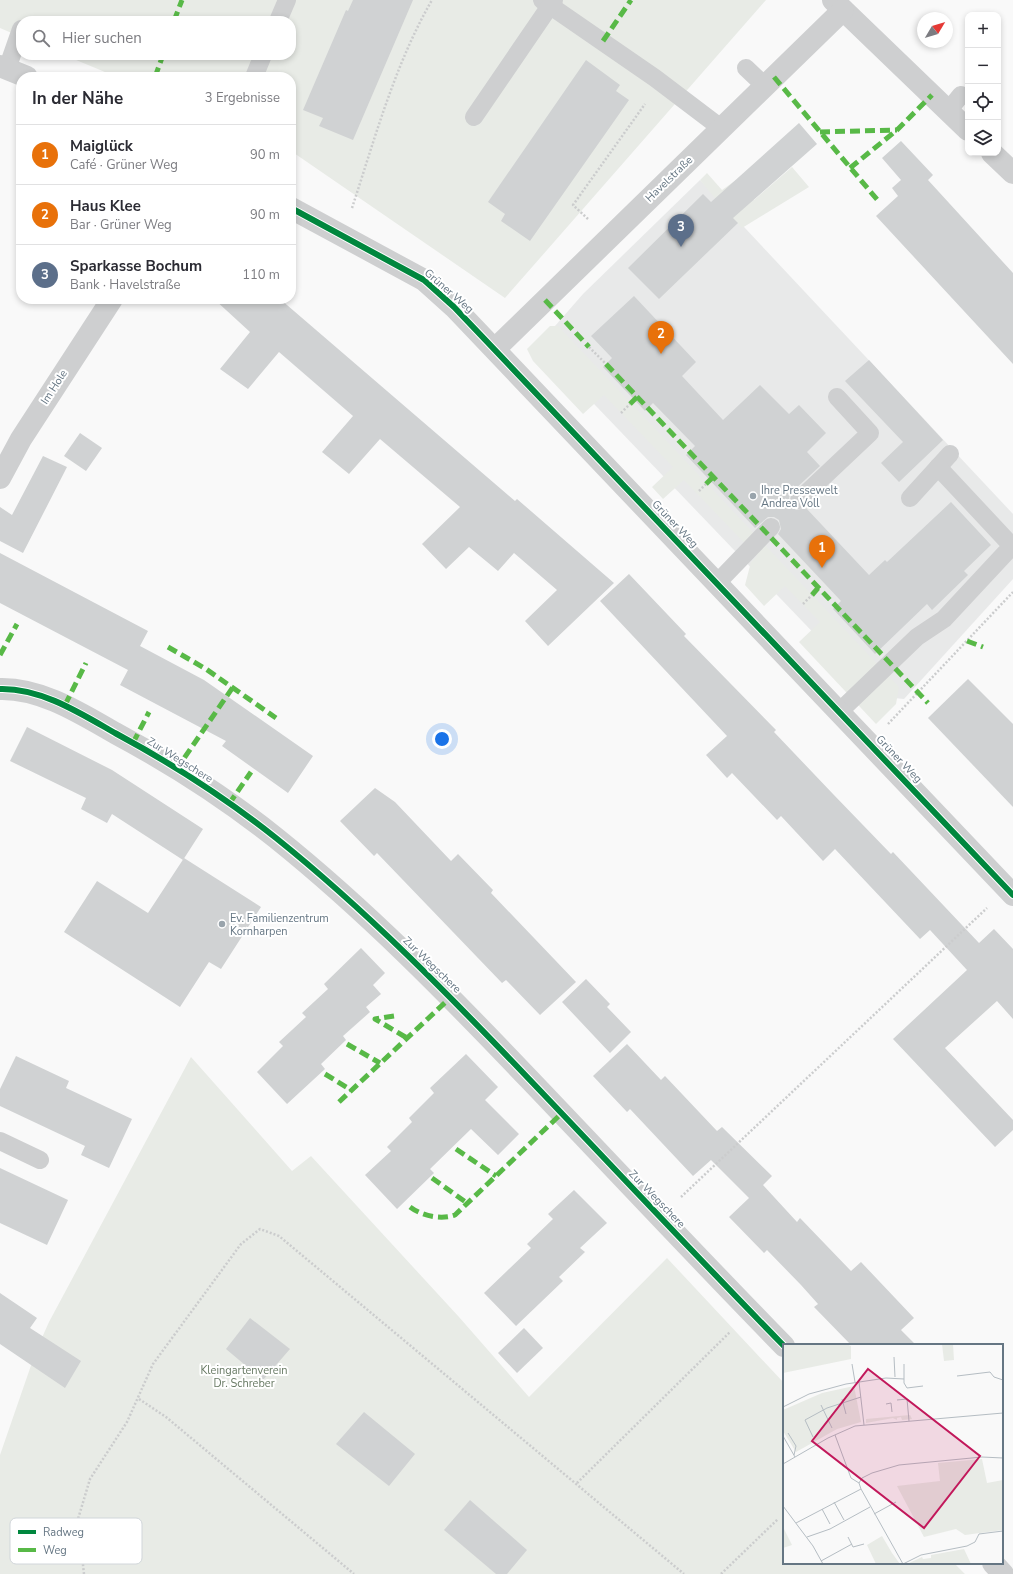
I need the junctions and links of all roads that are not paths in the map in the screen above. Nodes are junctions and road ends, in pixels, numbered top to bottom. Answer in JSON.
{"nodes":[{"id":1,"x":287,"y":0,"type":"edge"},
{"id":2,"x":549,"y":2,"type":"edge"},
{"id":3,"x":838,"y":5,"type":"edge"},
{"id":4,"x":280,"y":16,"type":"edge"},
{"id":5,"x":16,"y":38,"type":"edge"},
{"id":6,"x":261,"y":60,"type":"edge"},
{"id":7,"x":4,"y":67,"type":"edge"},
{"id":8,"x":746,"y":68,"type":"dead end"},
{"id":9,"x":16,"y":72,"type":"edge"},
{"id":10,"x":256,"y":72,"type":"edge"},
{"id":11,"x":765,"y":86,"type":"junction"},
{"id":12,"x":474,"y":117,"type":"dead end"},
{"id":13,"x":965,"y":124,"type":"edge"},
{"id":14,"x":721,"y":128,"type":"junction"},
{"id":15,"x":995,"y":156,"type":"edge"},
{"id":16,"x":1013,"y":173,"type":"edge"},
{"id":17,"x":296,"y":211,"type":"edge"},
{"id":18,"x":109,"y":304,"type":"edge"},
{"id":19,"x":495,"y":349,"type":"junction"},
{"id":20,"x":837,"y":397,"type":"dead end"},
{"id":21,"x":950,"y":454,"type":"dead end"},
{"id":22,"x":938,"y":467,"type":"junction"},
{"id":23,"x":0,"y":478,"type":"edge"},
{"id":24,"x":910,"y":498,"type":"dead end"},
{"id":25,"x":799,"y":500,"type":"dead end"},
{"id":26,"x":771,"y":527,"type":"dead end"},
{"id":27,"x":717,"y":583,"type":"junction"},
{"id":28,"x":0,"y":689,"type":"edge"},
{"id":29,"x":840,"y":711,"type":"junction"},
{"id":30,"x":1010,"y":892,"type":"edge"},
{"id":31,"x":0,"y":1141,"type":"edge"},
{"id":32,"x":40,"y":1160,"type":"dead end"},
{"id":33,"x":783,"y":1345,"type":"edge"},
{"id":34,"x":994,"y":1564,"type":"edge"},
{"id":35,"x":1003,"y":1574,"type":"edge"}],
"edges":[{"from":1,"to":4,"type":"lane"},
{"from":2,"to":12,"type":"lane"},
{"from":2,"to":14,"type":"lane"},
{"from":3,"to":11,"type":"street","name":"Havelstraße"},
{"from":3,"to":13,"type":"street","name":"Havelstraße"},
{"from":5,"to":7,"type":"lane"},
{"from":6,"to":10,"type":"lane"},
{"from":7,"to":9,"type":"street"},
{"from":8,"to":11,"type":"lane"},
{"from":11,"to":14,"type":"street","name":"Havelstraße"},
{"from":14,"to":19,"type":"street","name":"Havelstraße"},
{"from":15,"to":16,"type":"street"},
{"from":17,"to":19,"type":"street","name":"Grüner Weg"},
{"from":18,"to":23,"type":"street","name":"Im Hole"},
{"from":19,"to":27,"type":"street","name":"Grüner Weg"},
{"from":20,"to":25,"type":"lane"},
{"from":21,"to":22,"type":"lane"},
{"from":22,"to":24,"type":"lane"},
{"from":22,"to":29,"type":"lane"},
{"from":26,"to":27,"type":"lane"},
{"from":27,"to":29,"type":"street","name":"Grüner Weg"},
{"from":28,"to":33,"type":"street","name":"Zur Wegschere"},
{"from":29,"to":30,"type":"street","name":"Grüner Weg"},
{"from":31,"to":32,"type":"lane"},
{"from":34,"to":35,"type":"street"}]}
